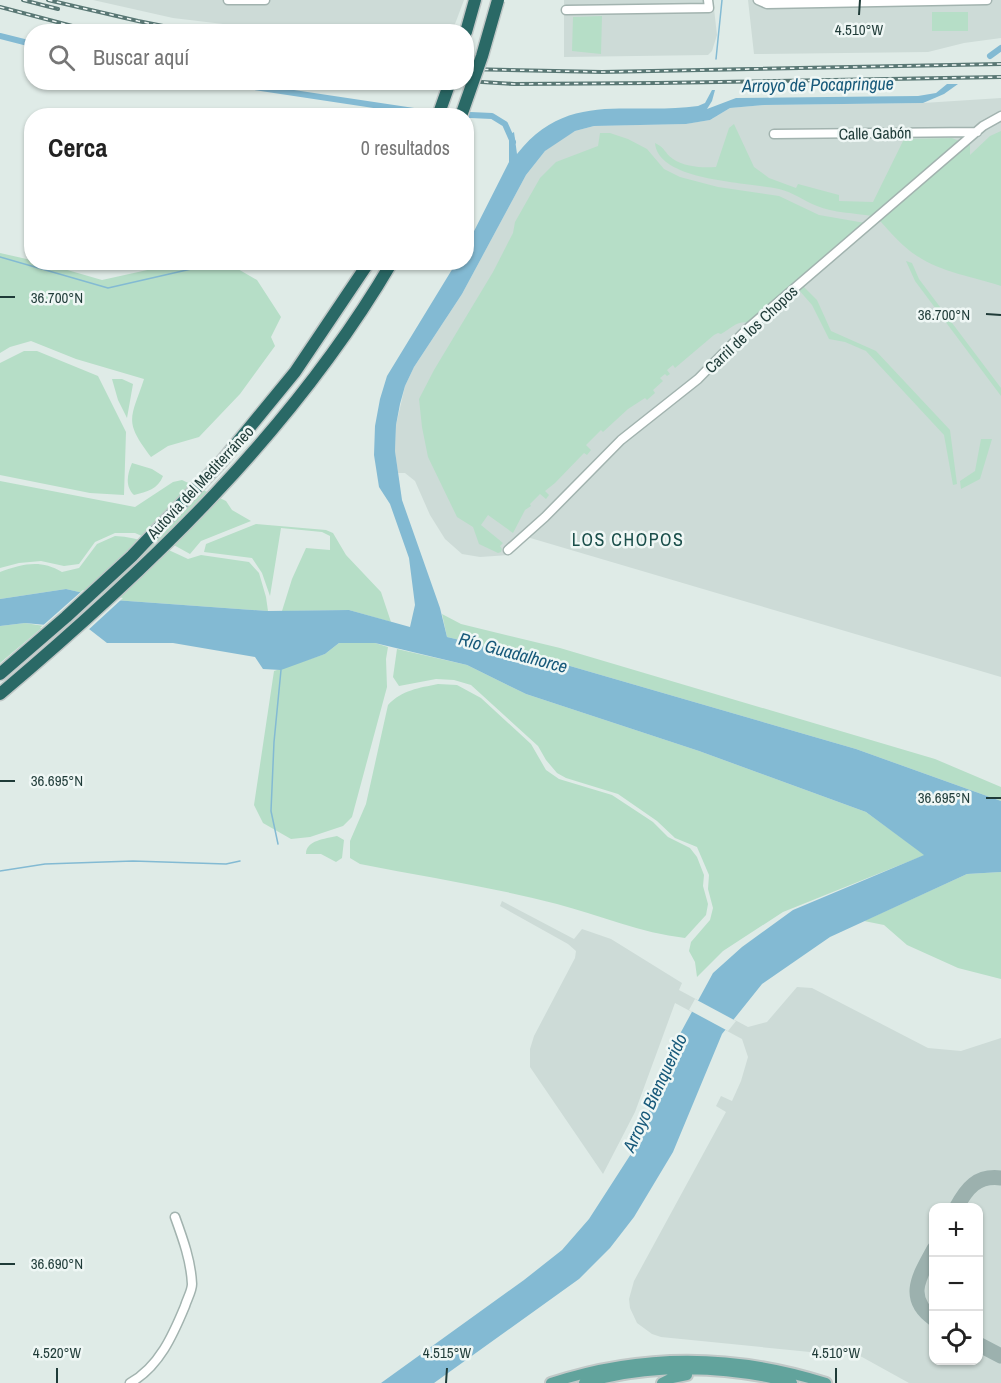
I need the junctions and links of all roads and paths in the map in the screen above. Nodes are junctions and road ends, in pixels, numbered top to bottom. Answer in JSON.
{"nodes":[{"id":1,"x":228,"y":0,"type":"edge"},
{"id":2,"x":265,"y":0,"type":"edge"},
{"id":3,"x":475,"y":0,"type":"edge"},
{"id":4,"x":498,"y":0,"type":"edge"},
{"id":5,"x":758,"y":0,"type":"edge"},
{"id":6,"x":987,"y":0,"type":"edge"},
{"id":7,"x":709,"y":4,"type":"edge"},
{"id":8,"x":566,"y":10,"type":"dead end"},
{"id":9,"x":468,"y":24,"type":"edge"},
{"id":10,"x":474,"y":81,"type":"edge"},
{"id":11,"x":447,"y":90,"type":"edge"},
{"id":12,"x":471,"y":90,"type":"edge"},
{"id":13,"x":441,"y":108,"type":"edge"},
{"id":14,"x":464,"y":108,"type":"edge"},
{"id":15,"x":1001,"y":116,"type":"edge"},
{"id":16,"x":977,"y":132,"type":"junction"},
{"id":17,"x":774,"y":134,"type":"dead end"},
{"id":18,"x":364,"y":270,"type":"edge"},
{"id":19,"x":387,"y":270,"type":"edge"},
{"id":20,"x":508,"y":550,"type":"dead end"},
{"id":21,"x":0,"y":674,"type":"edge"},
{"id":22,"x":0,"y":693,"type":"edge"},
{"id":23,"x":175,"y":1217,"type":"dead end"},
{"id":24,"x":714,"y":1370,"type":"junction"},
{"id":25,"x":130,"y":1383,"type":"edge"},
{"id":26,"x":551,"y":1383,"type":"edge"},
{"id":27,"x":584,"y":1383,"type":"edge"},
{"id":28,"x":662,"y":1383,"type":"edge"},
{"id":29,"x":792,"y":1383,"type":"edge"},
{"id":30,"x":826,"y":1383,"type":"edge"}],
"edges":[{"from":1,"to":2,"type":"street"},
{"from":3,"to":9,"type":"highway"},
{"from":4,"to":10,"type":"highway","bridge":true},
{"from":5,"to":6,"type":"street"},
{"from":7,"to":8,"type":"street"},
{"from":11,"to":13,"type":"highway"},
{"from":12,"to":14,"type":"highway","bridge":true},
{"from":15,"to":16,"type":"street","name":"Carril de los Chopos"},
{"from":16,"to":17,"type":"street","name":"Calle Gabón"},
{"from":16,"to":20,"type":"street","name":"Carril de los Chopos"},
{"from":18,"to":21,"type":"highway","name":"Autovía del Mediterráneo"},
{"from":19,"to":22,"type":"highway","name":"Autovía del Mediterráneo"},
{"from":23,"to":25,"type":"street"},
{"from":24,"to":27,"type":"main road"},
{"from":24,"to":28,"type":"main road"},
{"from":24,"to":29,"type":"main road"},
{"from":26,"to":30,"type":"main road"}]}
